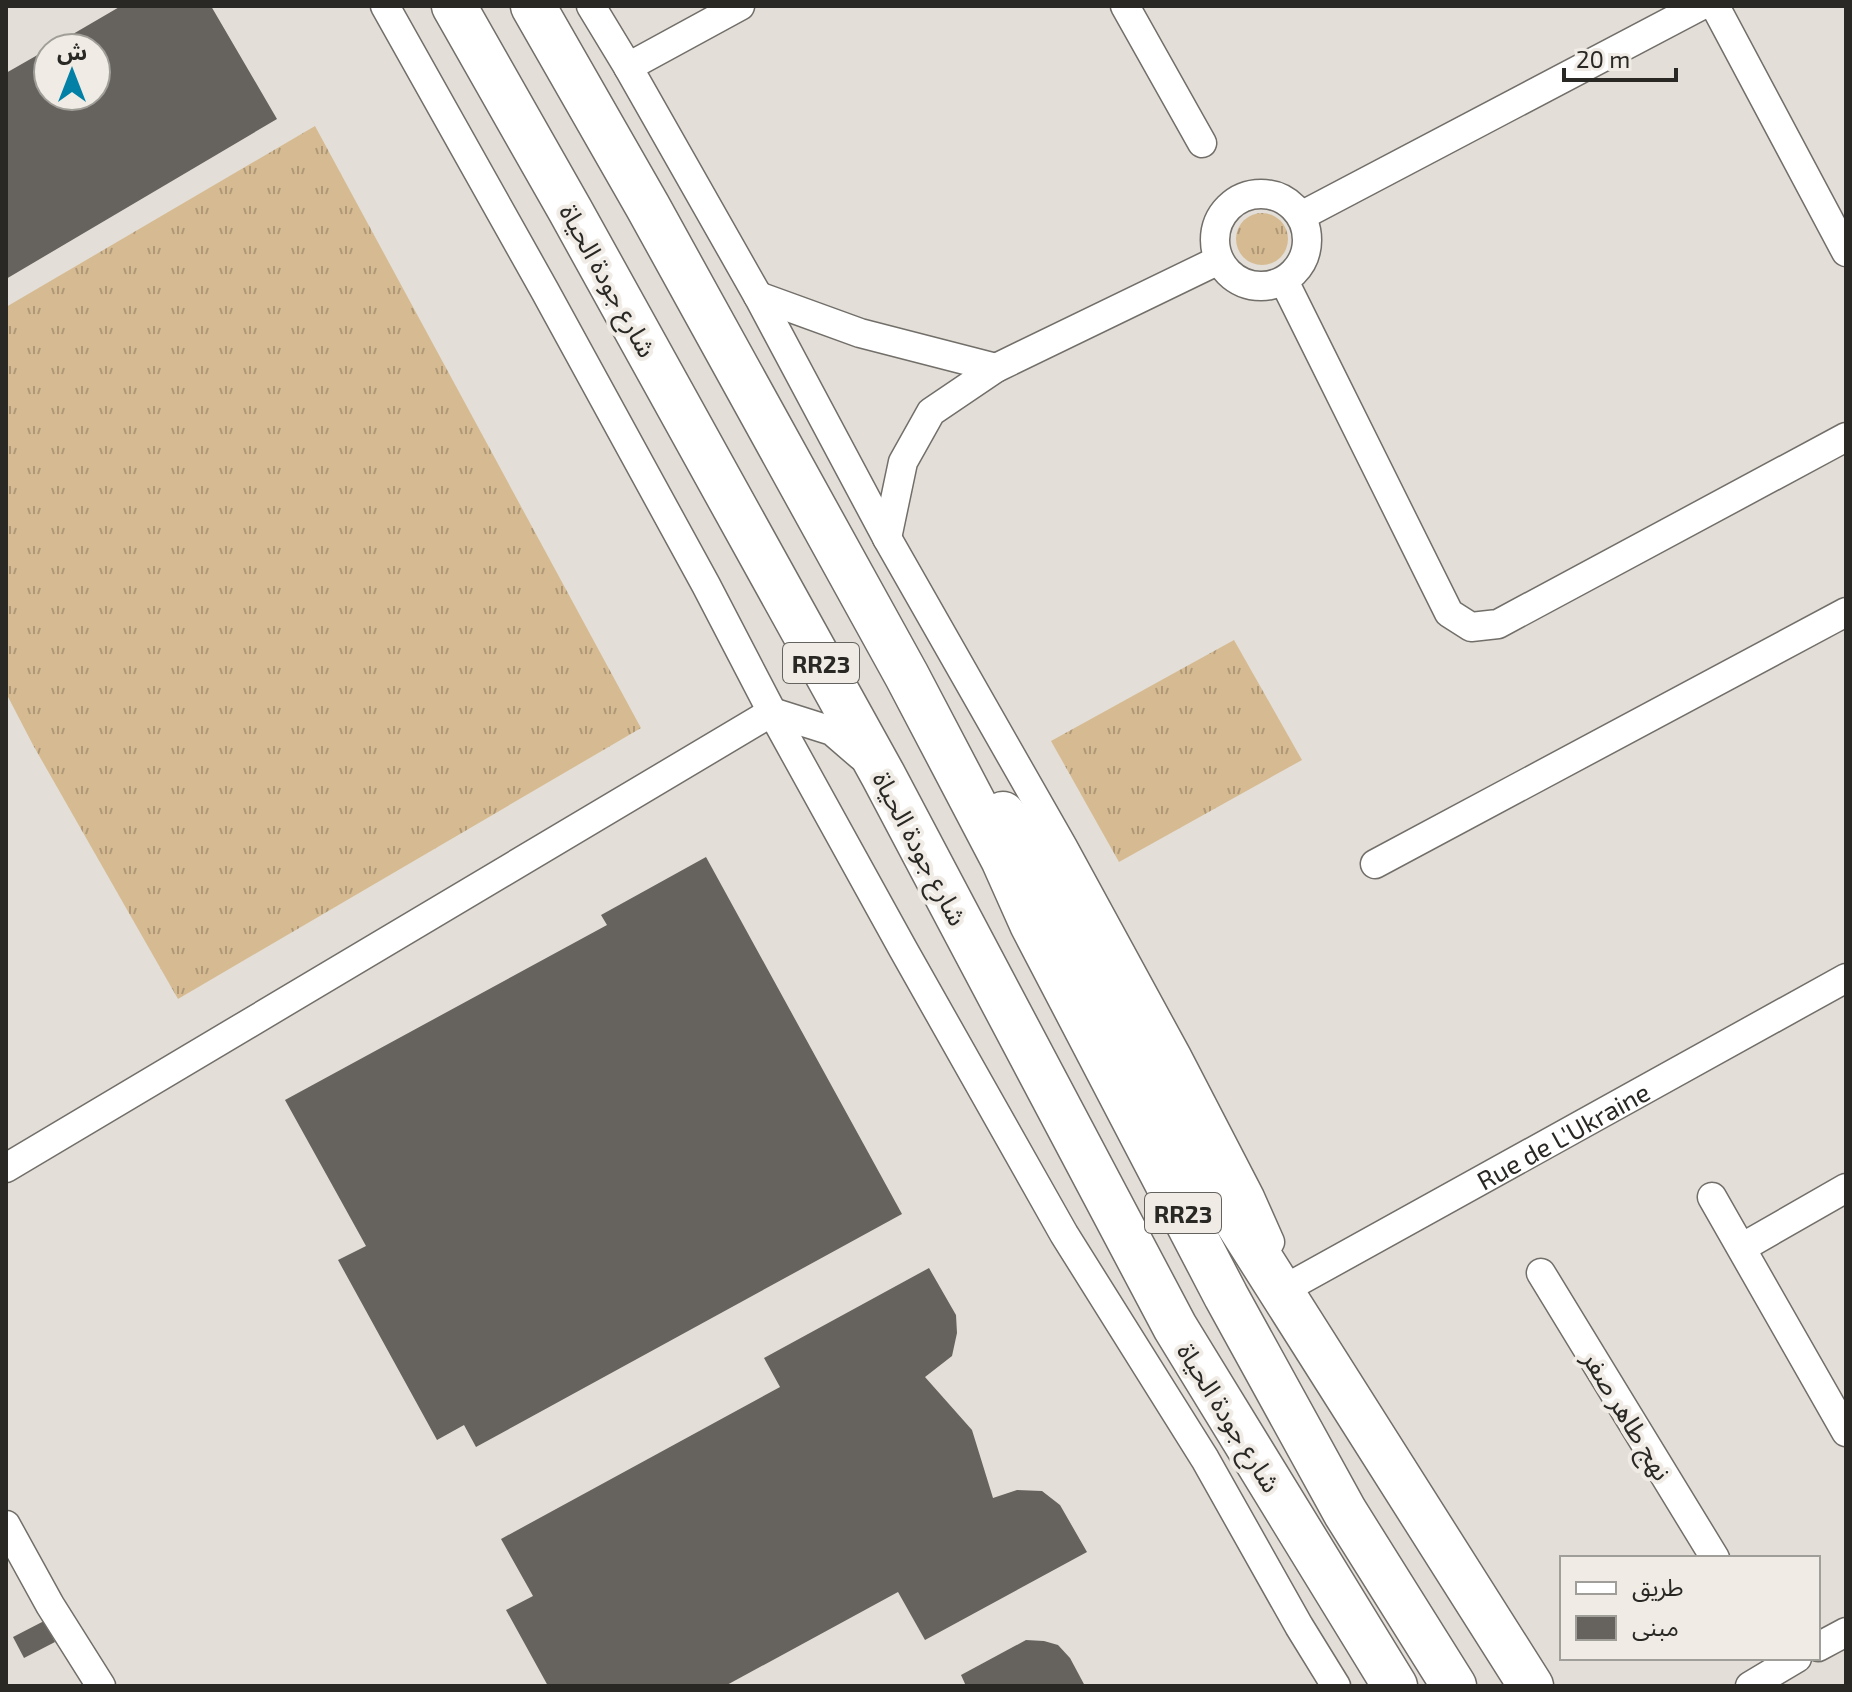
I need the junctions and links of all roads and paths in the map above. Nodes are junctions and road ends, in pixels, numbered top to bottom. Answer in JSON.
{"nodes":[{"id":1,"x":385,"y":6,"type":"edge"},
{"id":2,"x":454,"y":6,"type":"edge"},
{"id":3,"x":533,"y":6,"type":"edge"},
{"id":4,"x":591,"y":6,"type":"edge"},
{"id":5,"x":740,"y":6,"type":"edge"},
{"id":6,"x":1125,"y":6,"type":"edge"},
{"id":7,"x":1700,"y":6,"type":"edge"},
{"id":8,"x":1715,"y":6,"type":"edge"},
{"id":9,"x":628,"y":67,"type":"junction"},
{"id":10,"x":1202,"y":143,"type":"dead end"},
{"id":11,"x":1301,"y":216,"type":"junction"},
{"id":12,"x":1846,"y":252,"type":"edge"},
{"id":13,"x":1219,"y":260,"type":"junction"},
{"id":14,"x":1284,"y":281,"type":"junction"},
{"id":15,"x":758,"y":296,"type":"junction"},
{"id":16,"x":996,"y":368,"type":"junction"},
{"id":17,"x":1846,"y":437,"type":"edge"},
{"id":18,"x":887,"y":538,"type":"junction"},
{"id":19,"x":1846,"y":612,"type":"edge"},
{"id":20,"x":772,"y":712,"type":"junction"},
{"id":21,"x":933,"y":728,"type":"junction"},
{"id":22,"x":883,"y":775,"type":"junction"},
{"id":23,"x":1375,"y":864,"type":"dead end"},
{"id":24,"x":1846,"y":978,"type":"edge"},
{"id":25,"x":6,"y":1168,"type":"edge"},
{"id":26,"x":1846,"y":1188,"type":"edge"},
{"id":27,"x":1712,"y":1197,"type":"dead end"},
{"id":28,"x":1743,"y":1247,"type":"junction"},
{"id":29,"x":1541,"y":1273,"type":"dead end"},
{"id":30,"x":1286,"y":1288,"type":"junction"},
{"id":31,"x":1175,"y":1327,"type":"junction"},
{"id":32,"x":1846,"y":1432,"type":"edge"},
{"id":33,"x":6,"y":1525,"type":"edge"},
{"id":34,"x":1714,"y":1556,"type":"edge"},
{"id":35,"x":1846,"y":1632,"type":"edge"},
{"id":36,"x":1820,"y":1646,"type":"edge"},
{"id":37,"x":1786,"y":1667,"type":"edge"},
{"id":38,"x":101,"y":1686,"type":"edge"},
{"id":39,"x":1336,"y":1686,"type":"edge"},
{"id":40,"x":1360,"y":1686,"type":"edge"},
{"id":41,"x":1395,"y":1686,"type":"edge"},
{"id":42,"x":1454,"y":1686,"type":"edge"},
{"id":43,"x":1531,"y":1686,"type":"edge"},
{"id":44,"x":1750,"y":1686,"type":"edge"}],
"edges":[{"from":1,"to":20,"type":"street"},
{"from":2,"to":22,"type":"highway","name":"شارع جودة الحياة","number":"RR23"},
{"from":3,"to":21,"type":"highway","name":"شارع جودة الحياة","number":"RR23"},
{"from":4,"to":9,"type":"street"},
{"from":5,"to":9,"type":"street"},
{"from":6,"to":10,"type":"street"},
{"from":7,"to":11,"type":"street"},
{"from":8,"to":12,"type":"street"},
{"from":9,"to":15,"type":"street"},
{"from":11,"to":13,"type":"street"},
{"from":11,"to":14,"type":"street"},
{"from":13,"to":14,"type":"street"},
{"from":13,"to":16,"type":"street"},
{"from":14,"to":17,"type":"street"},
{"from":15,"to":16,"type":"street"},
{"from":15,"to":18,"type":"street"},
{"from":16,"to":18,"type":"street"},
{"from":18,"to":30,"type":"street"},
{"from":19,"to":23,"type":"street"},
{"from":20,"to":22,"type":"street"},
{"from":20,"to":25,"type":"street"},
{"from":20,"to":39,"type":"street"},
{"from":21,"to":30,"type":"highway"},
{"from":21,"to":42,"type":"highway","name":"شارع جودة الحياة","number":"RR23"},
{"from":22,"to":31,"type":"highway","name":"شارع جودة الحياة","number":"RR23"},
{"from":24,"to":30,"type":"street","name":"Rue de L'Ukraine"},
{"from":26,"to":28,"type":"street"},
{"from":27,"to":28,"type":"street"},
{"from":28,"to":32,"type":"street"},
{"from":29,"to":34,"type":"street","name":"نهج طاهر صفر"},
{"from":30,"to":43,"type":"highway"},
{"from":31,"to":40,"type":"highway"},
{"from":31,"to":41,"type":"highway","name":"شارع جودة الحياة","number":"RR23"},
{"from":33,"to":38,"type":"street"},
{"from":35,"to":36,"type":"street"},
{"from":37,"to":44,"type":"street"}]}
